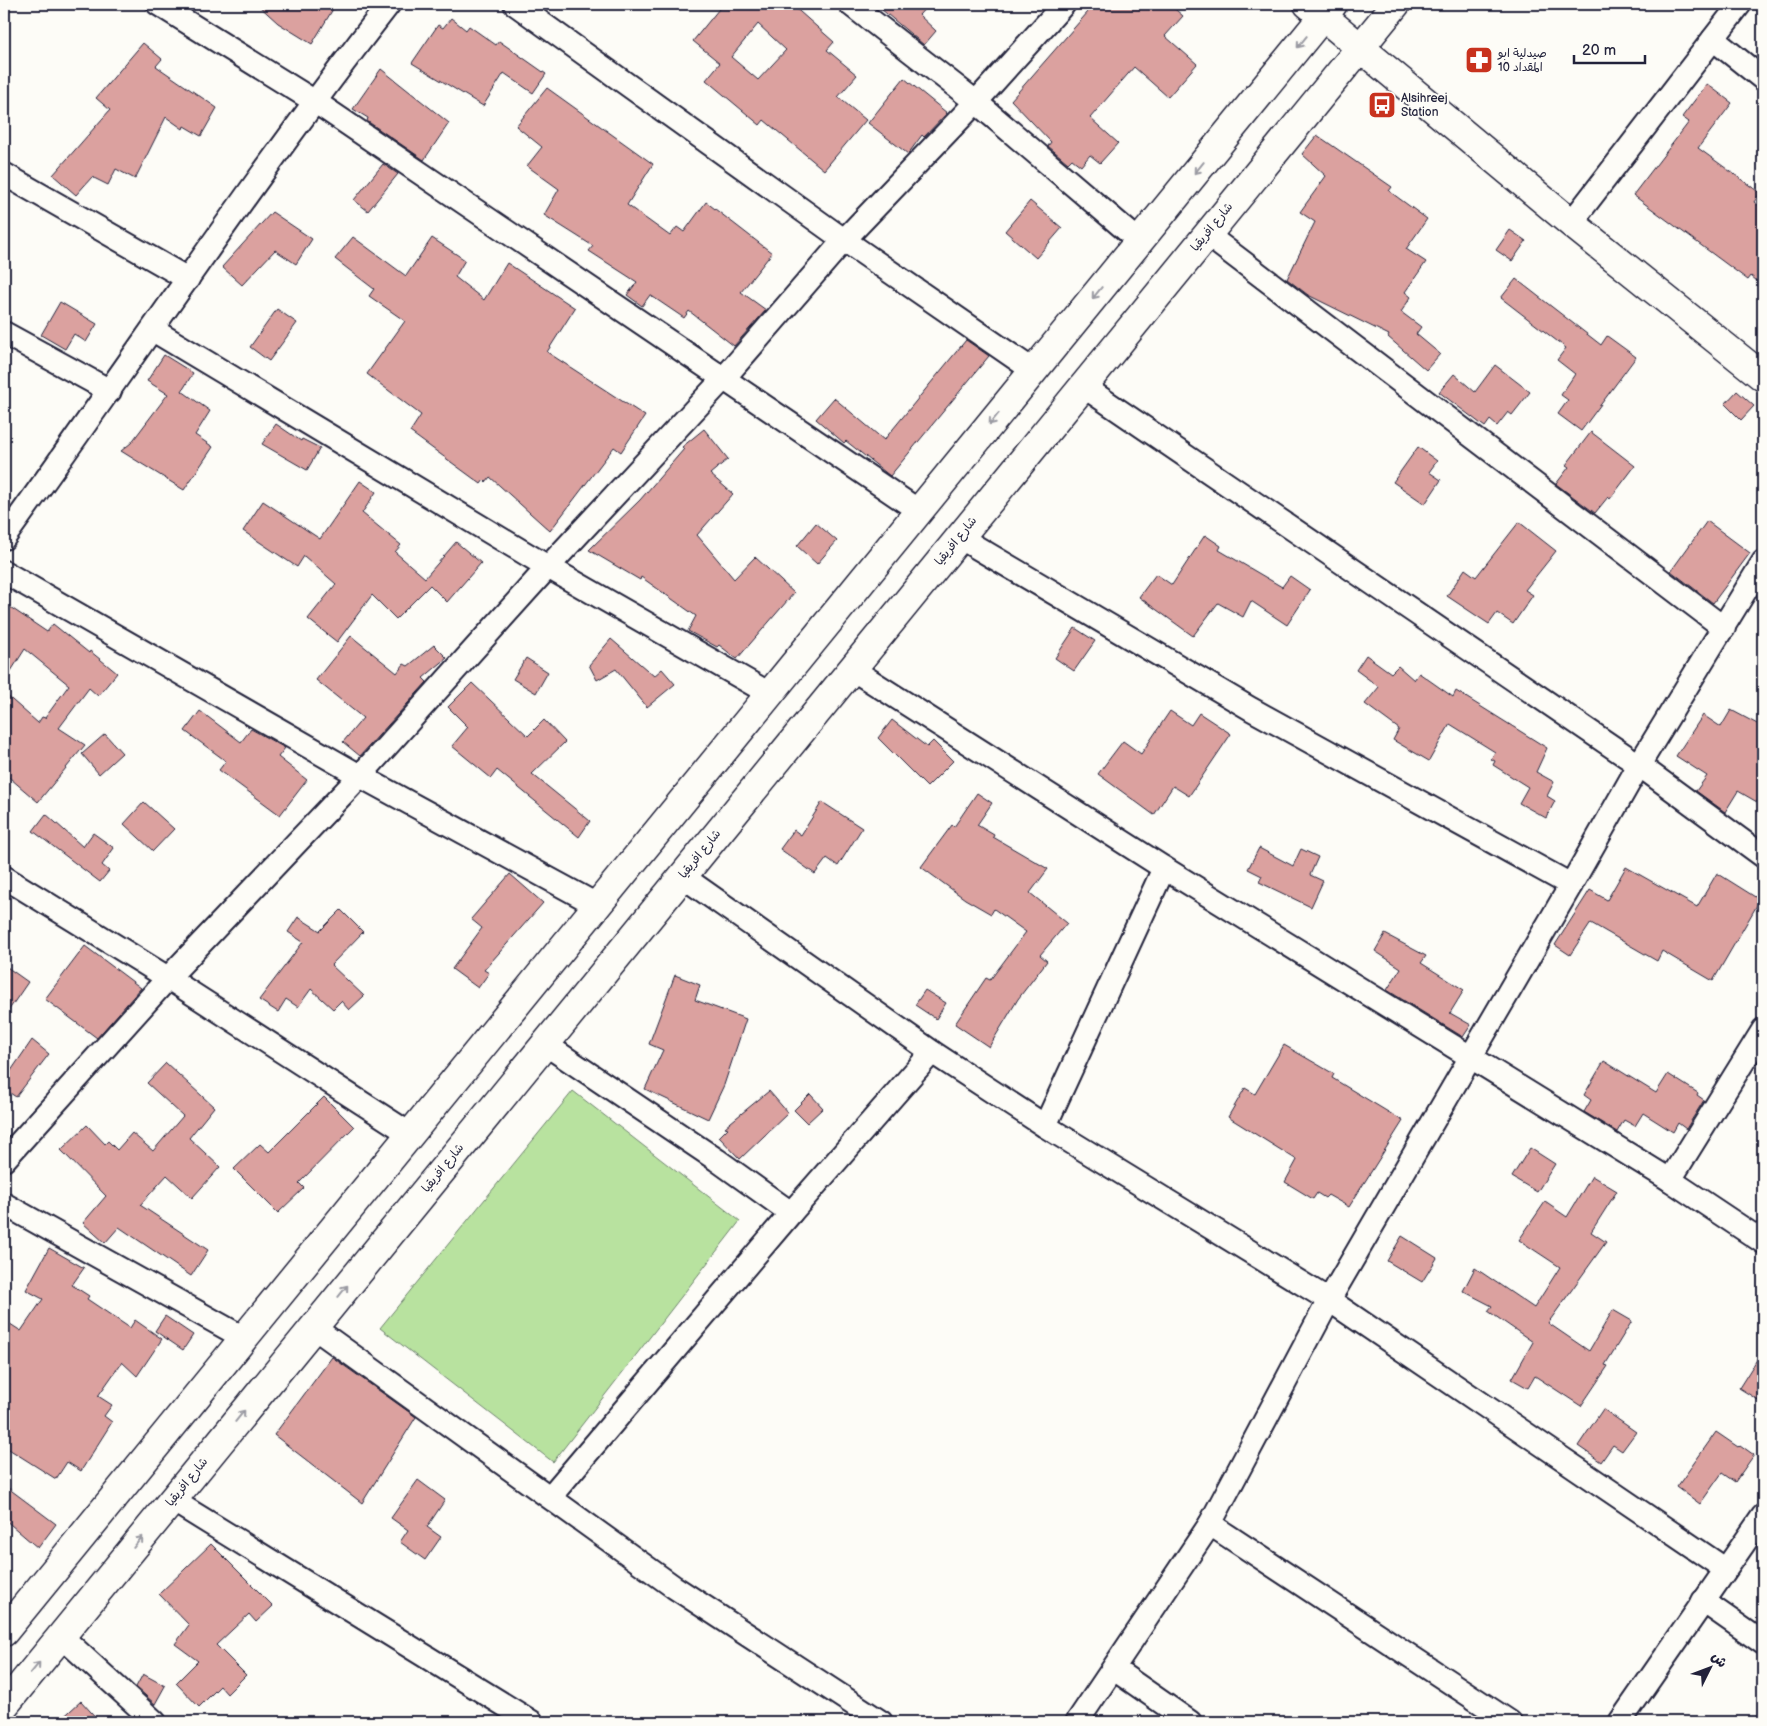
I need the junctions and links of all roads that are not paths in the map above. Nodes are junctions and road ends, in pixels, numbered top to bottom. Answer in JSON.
{"nodes":[{"id":1,"x":158,"y":4,"type":"edge"},
{"id":2,"x":389,"y":4,"type":"edge"},
{"id":3,"x":514,"y":4,"type":"edge"},
{"id":4,"x":850,"y":4,"type":"edge"},
{"id":5,"x":1064,"y":4,"type":"edge"},
{"id":6,"x":1396,"y":4,"type":"edge"},
{"id":7,"x":1740,"y":4,"type":"edge"},
{"id":8,"x":1321,"y":8,"type":"edge"},
{"id":9,"x":1713,"y":39,"type":"junction"},
{"id":10,"x":1360,"y":47,"type":"junction"},
{"id":11,"x":1763,"y":79,"type":"edge"},
{"id":12,"x":314,"y":101,"type":"junction"},
{"id":13,"x":976,"y":102,"type":"junction"},
{"id":14,"x":4,"y":174,"type":"edge"},
{"id":15,"x":1571,"y":223,"type":"junction"},
{"id":16,"x":1206,"y":234,"type":"junction"},
{"id":17,"x":844,"y":240,"type":"junction"},
{"id":18,"x":1140,"y":241,"type":"junction"},
{"id":19,"x":188,"y":279,"type":"junction"},
{"id":20,"x":153,"y":330,"type":"junction"},
{"id":21,"x":4,"y":333,"type":"edge"},
{"id":22,"x":1034,"y":371,"type":"junction"},
{"id":23,"x":1763,"y":377,"type":"edge"},
{"id":24,"x":724,"y":378,"type":"junction"},
{"id":25,"x":1083,"y":386,"type":"junction"},
{"id":26,"x":110,"y":391,"type":"junction"},
{"id":27,"x":919,"y":511,"type":"junction"},
{"id":28,"x":959,"y":537,"type":"junction"},
{"id":29,"x":4,"y":538,"type":"edge"},
{"id":30,"x":1763,"y":562,"type":"edge"},
{"id":31,"x":548,"y":567,"type":"junction"},
{"id":32,"x":4,"y":572,"type":"edge"},
{"id":33,"x":1724,"y":628,"type":"junction"},
{"id":34,"x":852,"y":669,"type":"junction"},
{"id":35,"x":770,"y":694,"type":"junction"},
{"id":36,"x":1639,"y":765,"type":"junction"},
{"id":37,"x":360,"y":776,"type":"junction"},
{"id":38,"x":1763,"y":856,"type":"edge"},
{"id":39,"x":1164,"y":868,"type":"junction"},
{"id":40,"x":682,"y":876,"type":"junction"},
{"id":41,"x":4,"y":877,"type":"edge"},
{"id":42,"x":1571,"y":885,"type":"junction"},
{"id":43,"x":598,"y":905,"type":"junction"},
{"id":44,"x":168,"y":978,"type":"junction"},
{"id":45,"x":1763,"y":1030,"type":"edge"},
{"id":46,"x":545,"y":1044,"type":"junction"},
{"id":47,"x":932,"y":1052,"type":"junction"},
{"id":48,"x":1471,"y":1056,"type":"junction"},
{"id":49,"x":1045,"y":1126,"type":"junction"},
{"id":50,"x":410,"y":1134,"type":"junction"},
{"id":51,"x":4,"y":1160,"type":"edge"},
{"id":52,"x":1670,"y":1180,"type":"junction"},
{"id":53,"x":4,"y":1204,"type":"edge"},
{"id":54,"x":791,"y":1213,"type":"junction"},
{"id":55,"x":1763,"y":1242,"type":"edge"},
{"id":56,"x":1329,"y":1300,"type":"junction"},
{"id":57,"x":313,"y":1327,"type":"junction"},
{"id":58,"x":244,"y":1338,"type":"junction"},
{"id":59,"x":550,"y":1498,"type":"junction"},
{"id":60,"x":172,"y":1500,"type":"junction"},
{"id":61,"x":1763,"y":1516,"type":"edge"},
{"id":62,"x":1210,"y":1524,"type":"junction"},
{"id":63,"x":1725,"y":1569,"type":"junction"},
{"id":64,"x":1703,"y":1600,"type":"junction"},
{"id":65,"x":4,"y":1632,"type":"edge"},
{"id":66,"x":61,"y":1636,"type":"junction"},
{"id":67,"x":1763,"y":1643,"type":"edge"},
{"id":68,"x":1114,"y":1669,"type":"junction"},
{"id":69,"x":4,"y":1706,"type":"edge"},
{"id":70,"x":155,"y":1722,"type":"edge"},
{"id":71,"x":532,"y":1722,"type":"edge"},
{"id":72,"x":881,"y":1722,"type":"edge"},
{"id":73,"x":1077,"y":1722,"type":"edge"},
{"id":74,"x":1190,"y":1722,"type":"edge"},
{"id":75,"x":1510,"y":1722,"type":"edge"},
{"id":76,"x":1620,"y":1722,"type":"edge"}],
"edges":[{"from":1,"to":12,"type":"street"},
{"from":2,"to":12,"type":"street"},
{"from":3,"to":17,"type":"street"},
{"from":4,"to":13,"type":"street"},
{"from":5,"to":13,"type":"street"},
{"from":6,"to":10,"type":"street","name":"شارع افريقيا"},
{"from":7,"to":9,"type":"street"},
{"from":8,"to":10,"type":"street"},
{"from":8,"to":18,"type":"street","one_way":true},
{"from":9,"to":11,"type":"street"},
{"from":9,"to":15,"type":"street"},
{"from":10,"to":15,"type":"street"},
{"from":10,"to":16,"type":"street","name":"شارع افريقيا"},
{"from":12,"to":19,"type":"street"},
{"from":12,"to":24,"type":"street"},
{"from":13,"to":17,"type":"street"},
{"from":13,"to":18,"type":"street"},
{"from":14,"to":19,"type":"street"},
{"from":15,"to":23,"type":"street"},
{"from":16,"to":25,"type":"street","name":"شارع افريقيا"},
{"from":16,"to":33,"type":"street"},
{"from":17,"to":22,"type":"street"},
{"from":17,"to":24,"type":"street"},
{"from":18,"to":22,"type":"street","one_way":true},
{"from":19,"to":20,"type":"street"},
{"from":20,"to":26,"type":"street"},
{"from":20,"to":31,"type":"street"},
{"from":21,"to":26,"type":"street"},
{"from":22,"to":27,"type":"street","one_way":true},
{"from":24,"to":27,"type":"street"},
{"from":24,"to":31,"type":"street"},
{"from":25,"to":28,"type":"street","name":"شارع افريقيا"},
{"from":25,"to":36,"type":"street"},
{"from":26,"to":29,"type":"street"},
{"from":27,"to":35,"type":"street"},
{"from":28,"to":34,"type":"street","name":"شارع افريقيا"},
{"from":28,"to":42,"type":"street"},
{"from":30,"to":33,"type":"street"},
{"from":31,"to":35,"type":"street"},
{"from":31,"to":37,"type":"street"},
{"from":32,"to":37,"type":"street"},
{"from":33,"to":36,"type":"street"},
{"from":34,"to":39,"type":"street"},
{"from":34,"to":40,"type":"street","name":"شارع افريقيا"},
{"from":35,"to":43,"type":"street"},
{"from":36,"to":38,"type":"street"},
{"from":36,"to":42,"type":"street"},
{"from":37,"to":43,"type":"street"},
{"from":37,"to":44,"type":"street"},
{"from":39,"to":48,"type":"street"},
{"from":39,"to":49,"type":"street"},
{"from":40,"to":46,"type":"street","name":"شارع افريقيا"},
{"from":40,"to":47,"type":"street"},
{"from":41,"to":44,"type":"street"},
{"from":42,"to":48,"type":"street"},
{"from":43,"to":50,"type":"street"},
{"from":44,"to":50,"type":"street"},
{"from":44,"to":51,"type":"street"},
{"from":45,"to":52,"type":"street"},
{"from":46,"to":54,"type":"street"},
{"from":57,"to":46,"type":"street","name":"شارع افريقيا","one_way":true},
{"from":47,"to":49,"type":"street"},
{"from":47,"to":54,"type":"street"},
{"from":48,"to":52,"type":"street"},
{"from":48,"to":56,"type":"street"},
{"from":49,"to":56,"type":"street"},
{"from":50,"to":58,"type":"street"},
{"from":52,"to":55,"type":"street"},
{"from":53,"to":58,"type":"street"},
{"from":54,"to":59,"type":"street"},
{"from":56,"to":62,"type":"street"},
{"from":56,"to":63,"type":"street"},
{"from":57,"to":59,"type":"street"},
{"from":60,"to":57,"type":"street","name":"شارع افريقيا","one_way":true},
{"from":58,"to":65,"type":"street"},
{"from":59,"to":72,"type":"street"},
{"from":66,"to":60,"type":"street","name":"شارع افريقيا","one_way":true},
{"from":60,"to":71,"type":"street"},
{"from":61,"to":63,"type":"street"},
{"from":62,"to":68,"type":"street"},
{"from":62,"to":75,"type":"street"},
{"from":63,"to":64,"type":"street"},
{"from":64,"to":67,"type":"street"},
{"from":64,"to":76,"type":"street"},
{"from":69,"to":66,"type":"street","name":"شارع افريقيا","one_way":true},
{"from":66,"to":70,"type":"street"},
{"from":68,"to":73,"type":"street"},
{"from":68,"to":74,"type":"street"}]}
